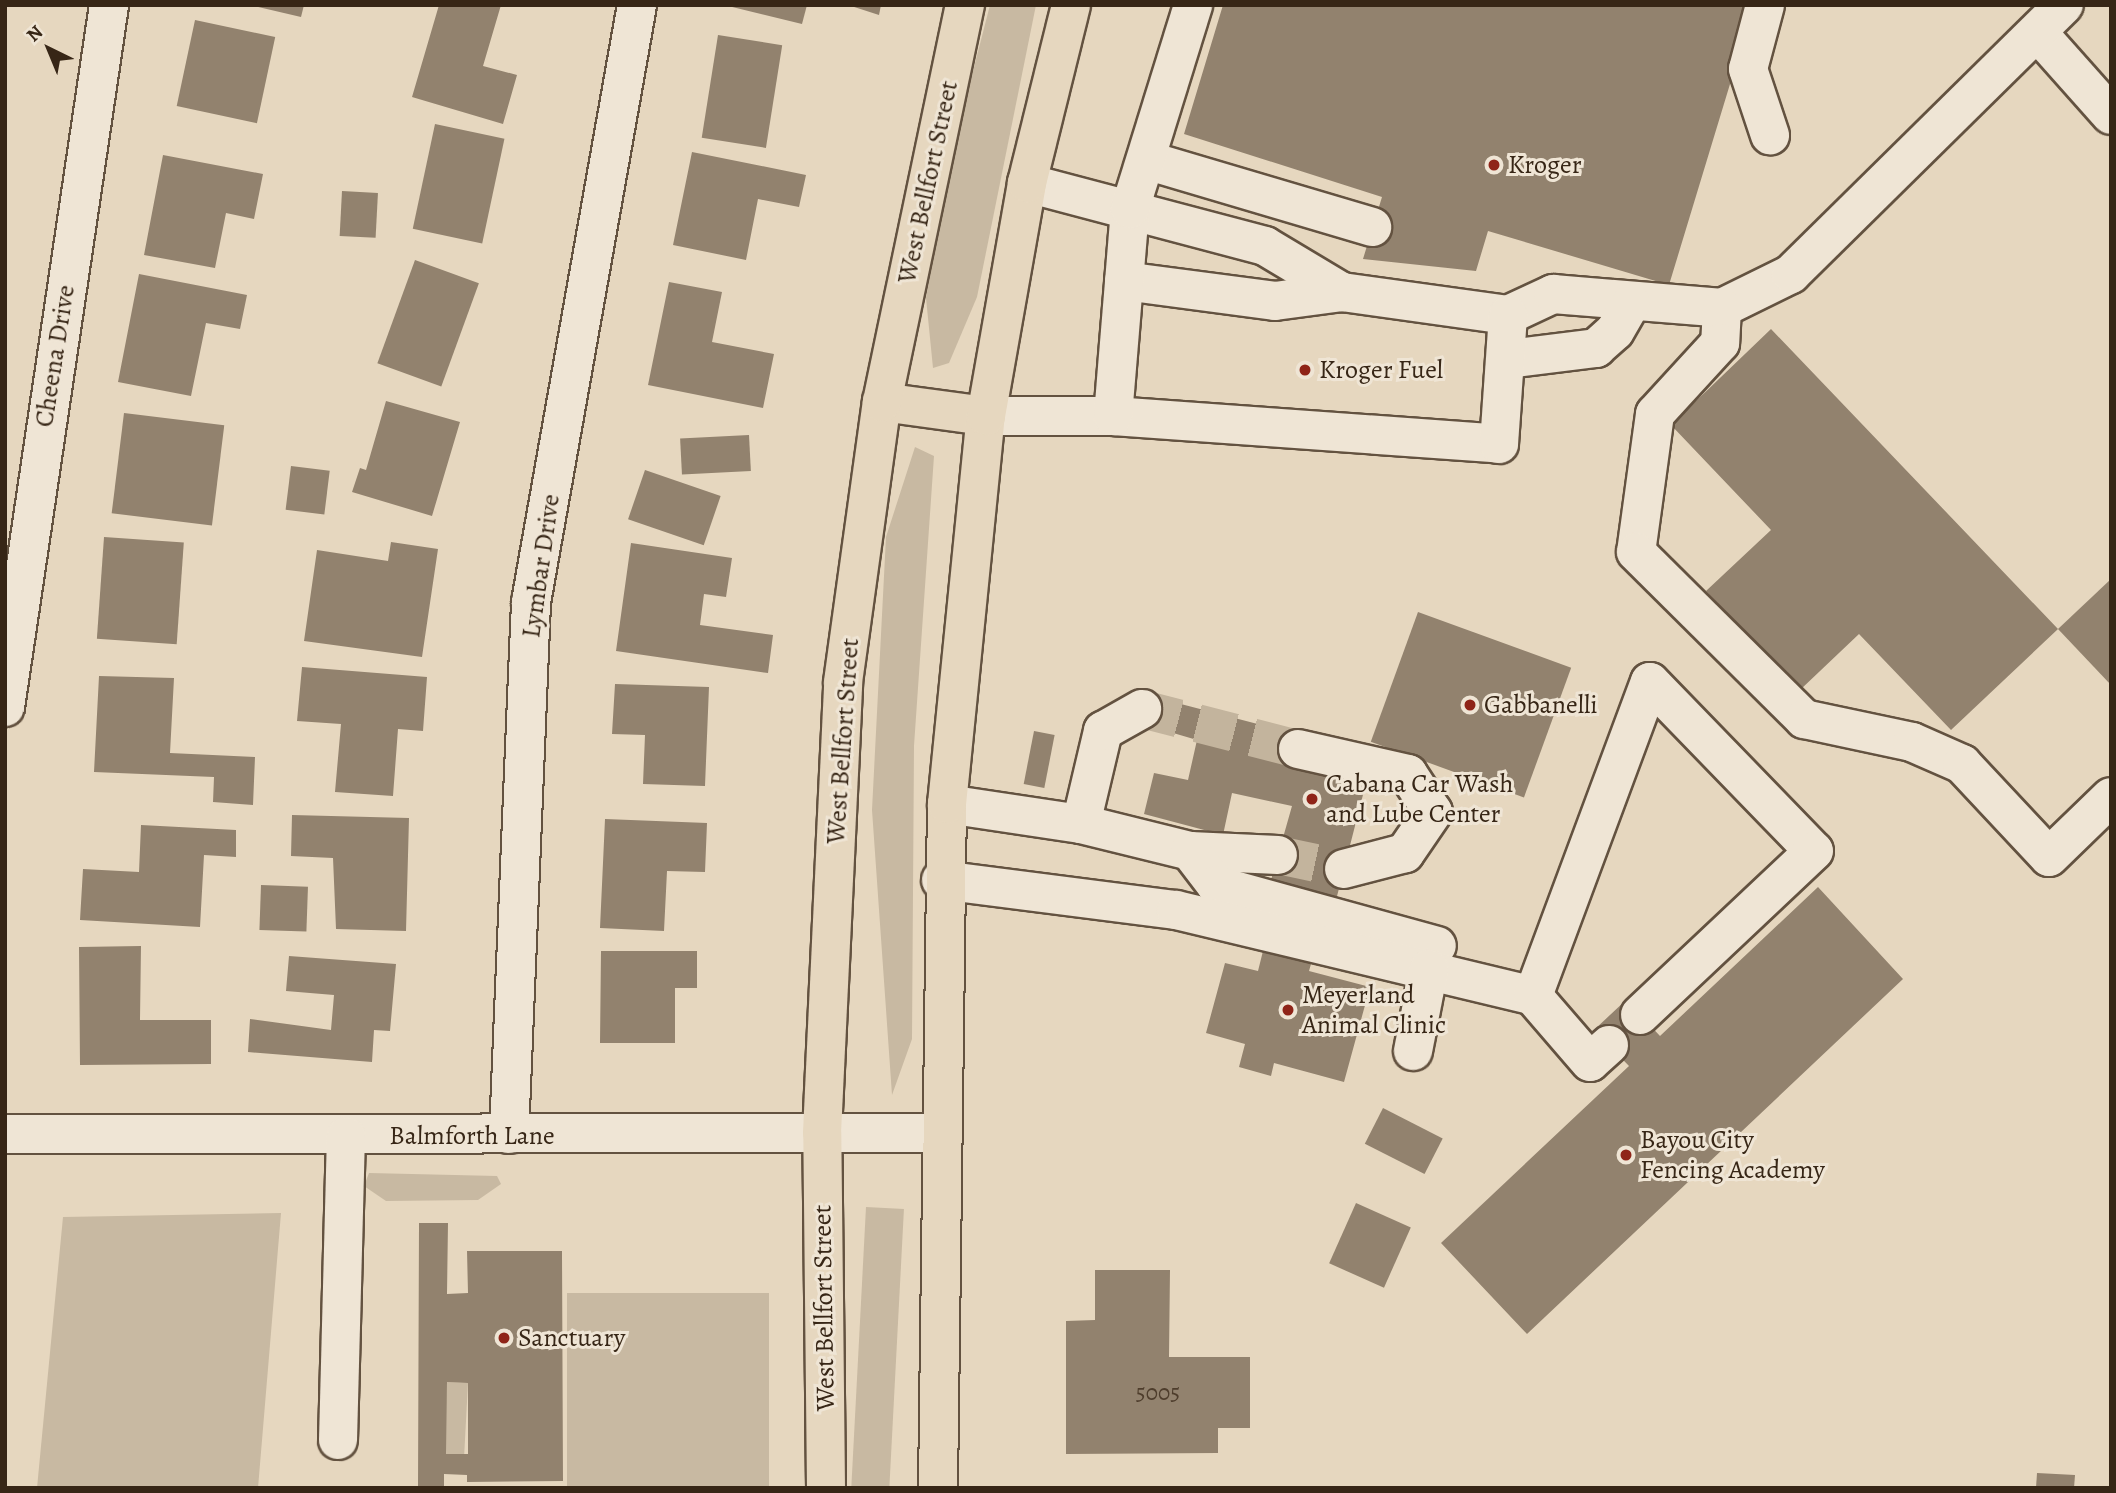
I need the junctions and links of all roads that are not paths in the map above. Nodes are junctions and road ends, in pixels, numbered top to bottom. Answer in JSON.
{"nodes":[{"id":1,"x":109,"y":5,"type":"edge"},
{"id":2,"x":637,"y":5,"type":"edge"},
{"id":3,"x":965,"y":5,"type":"edge"},
{"id":4,"x":1071,"y":5,"type":"edge"},
{"id":5,"x":1193,"y":5,"type":"edge"},
{"id":6,"x":1765,"y":5,"type":"edge"},
{"id":7,"x":2064,"y":5,"type":"edge"},
{"id":8,"x":2039,"y":34,"type":"junction"},
{"id":9,"x":2111,"y":114,"type":"edge"},
{"id":10,"x":1770,"y":135,"type":"dead end"},
{"id":11,"x":1146,"y":160,"type":"junction"},
{"id":12,"x":1027,"y":183,"type":"junction"},
{"id":13,"x":1130,"y":209,"type":"junction"},
{"id":14,"x":1372,"y":227,"type":"dead end"},
{"id":15,"x":1124,"y":281,"type":"junction"},
{"id":16,"x":1342,"y":292,"type":"junction"},
{"id":17,"x":1631,"y":303,"type":"junction"},
{"id":18,"x":1722,"y":308,"type":"junction"},
{"id":19,"x":1508,"y":316,"type":"junction"},
{"id":20,"x":1507,"y":359,"type":"junction"},
{"id":21,"x":882,"y":402,"type":"junction"},
{"id":22,"x":986,"y":416,"type":"junction"},
{"id":23,"x":1113,"y":416,"type":"junction"},
{"id":24,"x":5,"y":707,"type":"edge"},
{"id":25,"x":1142,"y":709,"type":"tunnel mouth"},
{"id":26,"x":1298,"y":749,"type":"tunnel mouth"},
{"id":27,"x":2111,"y":797,"type":"edge"},
{"id":28,"x":947,"y":804,"type":"junction"},
{"id":29,"x":1081,"y":824,"type":"junction"},
{"id":30,"x":1190,"y":851,"type":"junction"},
{"id":31,"x":1278,"y":855,"type":"tunnel mouth"},
{"id":32,"x":1344,"y":869,"type":"tunnel mouth"},
{"id":33,"x":941,"y":880,"type":"junction"},
{"id":34,"x":1429,"y":970,"type":"junction"},
{"id":35,"x":1533,"y":996,"type":"junction"},
{"id":36,"x":1640,"y":1015,"type":"dead end"},
{"id":37,"x":1609,"y":1045,"type":"dead end"},
{"id":38,"x":1413,"y":1051,"type":"dead end"},
{"id":39,"x":822,"y":1133,"type":"junction"},
{"id":40,"x":939,"y":1133,"type":"junction"},
{"id":41,"x":5,"y":1134,"type":"edge"},
{"id":42,"x":509,"y":1134,"type":"junction"},
{"id":43,"x":346,"y":1136,"type":"junction"},
{"id":44,"x":338,"y":1440,"type":"dead end"},
{"id":45,"x":826,"y":1488,"type":"edge"},
{"id":46,"x":939,"y":1488,"type":"edge"}],
"edges":[{"from":1,"to":24,"type":"street","name":"Cheena Drive"},
{"from":2,"to":42,"type":"street","name":"Lymbar Drive"},
{"from":3,"to":21,"type":"main road","name":"West Bellfort Street"},
{"from":4,"to":12,"type":"main road"},
{"from":5,"to":11,"type":"street"},
{"from":6,"to":10,"type":"street"},
{"from":7,"to":8,"type":"street"},
{"from":8,"to":9,"type":"street"},
{"from":8,"to":18,"type":"street"},
{"from":11,"to":13,"type":"street"},
{"from":11,"to":14,"type":"street"},
{"from":12,"to":13,"type":"street"},
{"from":12,"to":22,"type":"main road"},
{"from":13,"to":15,"type":"street"},
{"from":13,"to":16,"type":"street"},
{"from":15,"to":16,"type":"street"},
{"from":15,"to":23,"type":"street"},
{"from":16,"to":19,"type":"street"},
{"from":17,"to":18,"type":"street"},
{"from":17,"to":19,"type":"street"},
{"from":17,"to":20,"type":"street"},
{"from":18,"to":27,"type":"street"},
{"from":19,"to":20,"type":"street"},
{"from":20,"to":23,"type":"street"},
{"from":21,"to":22,"type":"main road"},
{"from":21,"to":39,"type":"main road","name":"West Bellfort Street"},
{"from":22,"to":23,"type":"street"},
{"from":22,"to":28,"type":"main road"},
{"from":25,"to":29,"type":"street"},
{"from":26,"to":32,"type":"street"},
{"from":28,"to":29,"type":"street"},
{"from":28,"to":33,"type":"main road"},
{"from":29,"to":30,"type":"street"},
{"from":30,"to":31,"type":"street"},
{"from":30,"to":35,"type":"street"},
{"from":33,"to":34,"type":"street"},
{"from":33,"to":40,"type":"main road"},
{"from":34,"to":35,"type":"street"},
{"from":34,"to":38,"type":"street"},
{"from":35,"to":36,"type":"street"},
{"from":35,"to":37,"type":"street"},
{"from":39,"to":40,"type":"street","name":"Balmforth Lane"},
{"from":39,"to":42,"type":"street","name":"Balmforth Lane"},
{"from":39,"to":45,"type":"main road","name":"West Bellfort Street"},
{"from":40,"to":46,"type":"main road"},
{"from":41,"to":43,"type":"street","name":"Balmforth Lane"},
{"from":42,"to":43,"type":"street","name":"Balmforth Lane"},
{"from":43,"to":44,"type":"street"}]}
